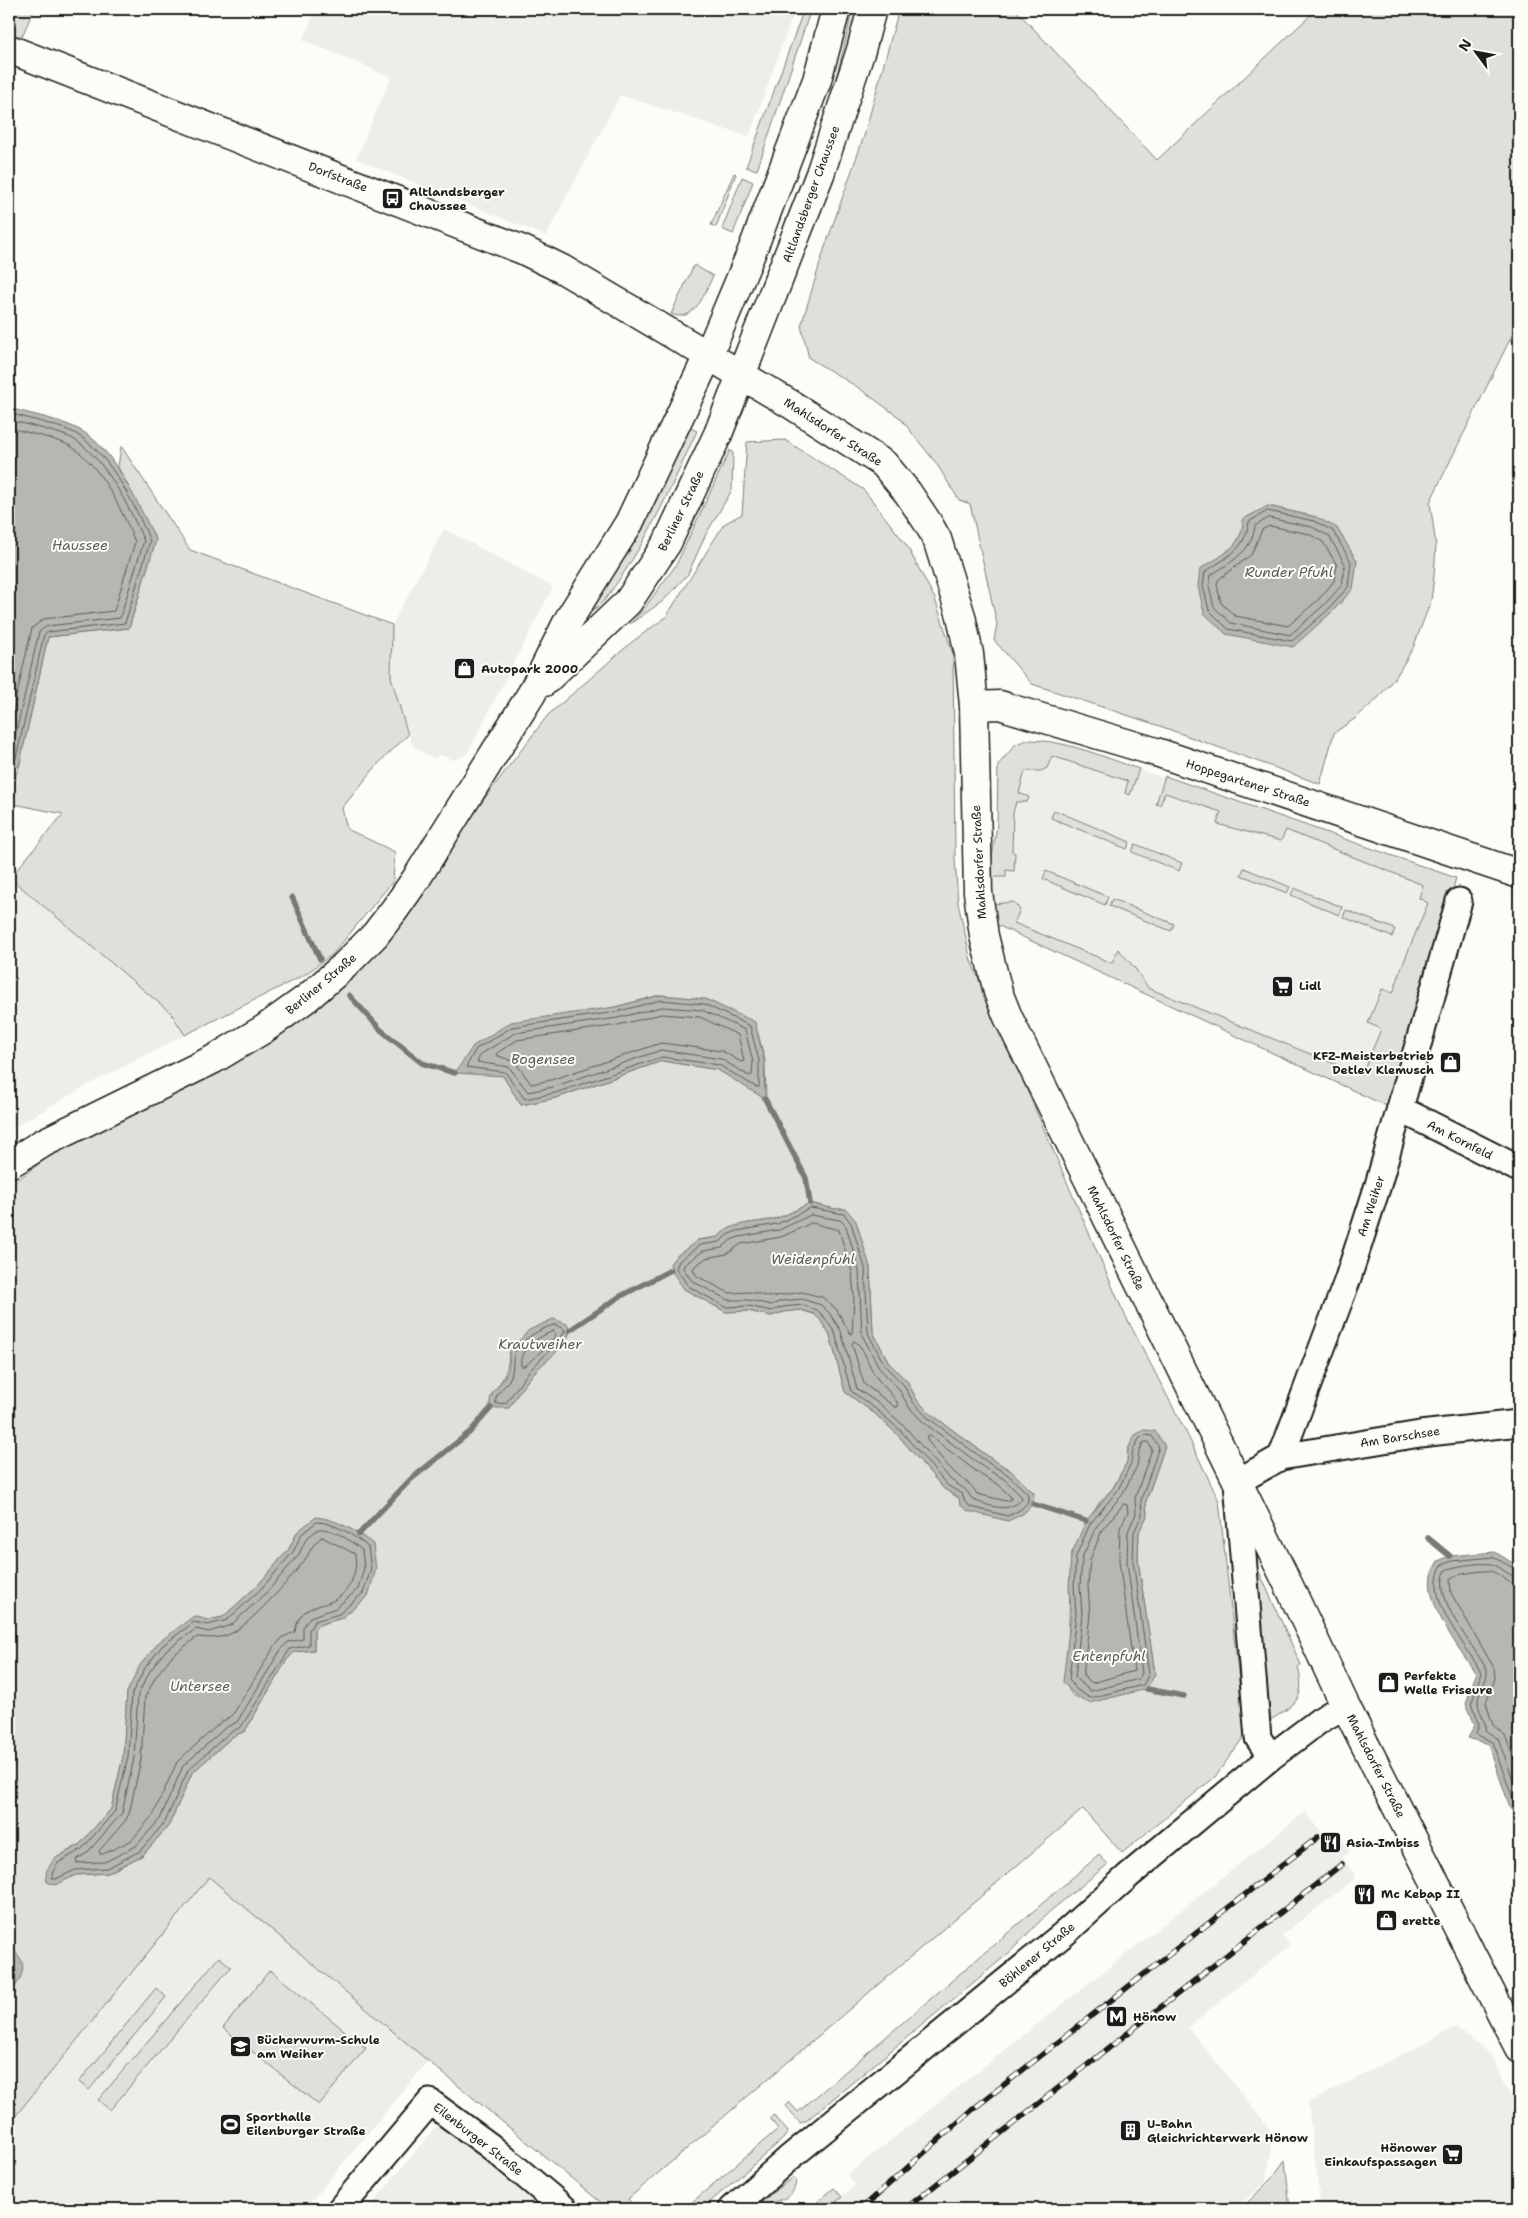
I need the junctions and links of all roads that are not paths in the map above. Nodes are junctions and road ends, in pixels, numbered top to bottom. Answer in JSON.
{"nodes":[{"id":1,"x":836,"y":9,"type":"edge"},
{"id":2,"x":872,"y":9,"type":"edge"},
{"id":3,"x":9,"y":49,"type":"edge"},
{"id":4,"x":708,"y":356,"type":"junction"},
{"id":5,"x":742,"y":376,"type":"junction"},
{"id":6,"x":532,"y":693,"type":"junction"},
{"id":7,"x":974,"y":706,"type":"junction"},
{"id":8,"x":1519,"y":872,"type":"edge"},
{"id":9,"x":1459,"y":901,"type":"dead end"},
{"id":10,"x":1400,"y":1112,"type":"junction"},
{"id":11,"x":9,"y":1164,"type":"edge"},
{"id":12,"x":1519,"y":1170,"type":"edge"},
{"id":13,"x":1519,"y":1423,"type":"edge"},
{"id":14,"x":1281,"y":1457,"type":"junction"},
{"id":15,"x":1237,"y":1482,"type":"junction"},
{"id":16,"x":1345,"y":1705,"type":"junction"},
{"id":17,"x":1271,"y":1758,"type":"junction"},
{"id":18,"x":1519,"y":2048,"type":"edge"},
{"id":19,"x":340,"y":2209,"type":"edge"},
{"id":20,"x":565,"y":2209,"type":"edge"},
{"id":21,"x":732,"y":2209,"type":"edge"}],
"edges":[{"from":1,"to":4,"type":"main road"},
{"from":2,"to":5,"type":"main road","name":"Altlandsberger Chaussee"},
{"from":3,"to":4,"type":"main road","name":"Dorfstraße"},
{"from":4,"to":5,"type":"main road","name":"Dorfstraße"},
{"from":4,"to":6,"type":"main road","name":"Berliner Straße"},
{"from":5,"to":6,"type":"main road","name":"Berliner Straße"},
{"from":5,"to":7,"type":"main road","name":"Mahlsdorfer Straße"},
{"from":6,"to":11,"type":"main road","name":"Berliner Straße"},
{"from":7,"to":8,"type":"main road","name":"Hoppegartener Straße"},
{"from":7,"to":15,"type":"main road","name":"Mahlsdorfer Straße"},
{"from":9,"to":10,"type":"street","name":"Am Weiher"},
{"from":10,"to":12,"type":"street","name":"Am Kornfeld"},
{"from":10,"to":14,"type":"street","name":"Am Weiher"},
{"from":13,"to":14,"type":"street","name":"Am Barschsee"},
{"from":14,"to":15,"type":"street"},
{"from":15,"to":16,"type":"main road","name":"Mahlsdorfer Straße"},
{"from":15,"to":17,"type":"street","name":"Mahlsdorfer Straße"},
{"from":16,"to":17,"type":"street","name":"Böhlener Straße"},
{"from":16,"to":18,"type":"main road","name":"Mahlsdorfer Straße"},
{"from":17,"to":21,"type":"street","name":"Böhlener Straße"},
{"from":19,"to":20,"type":"street","name":"Eilenburger Straße"}]}
